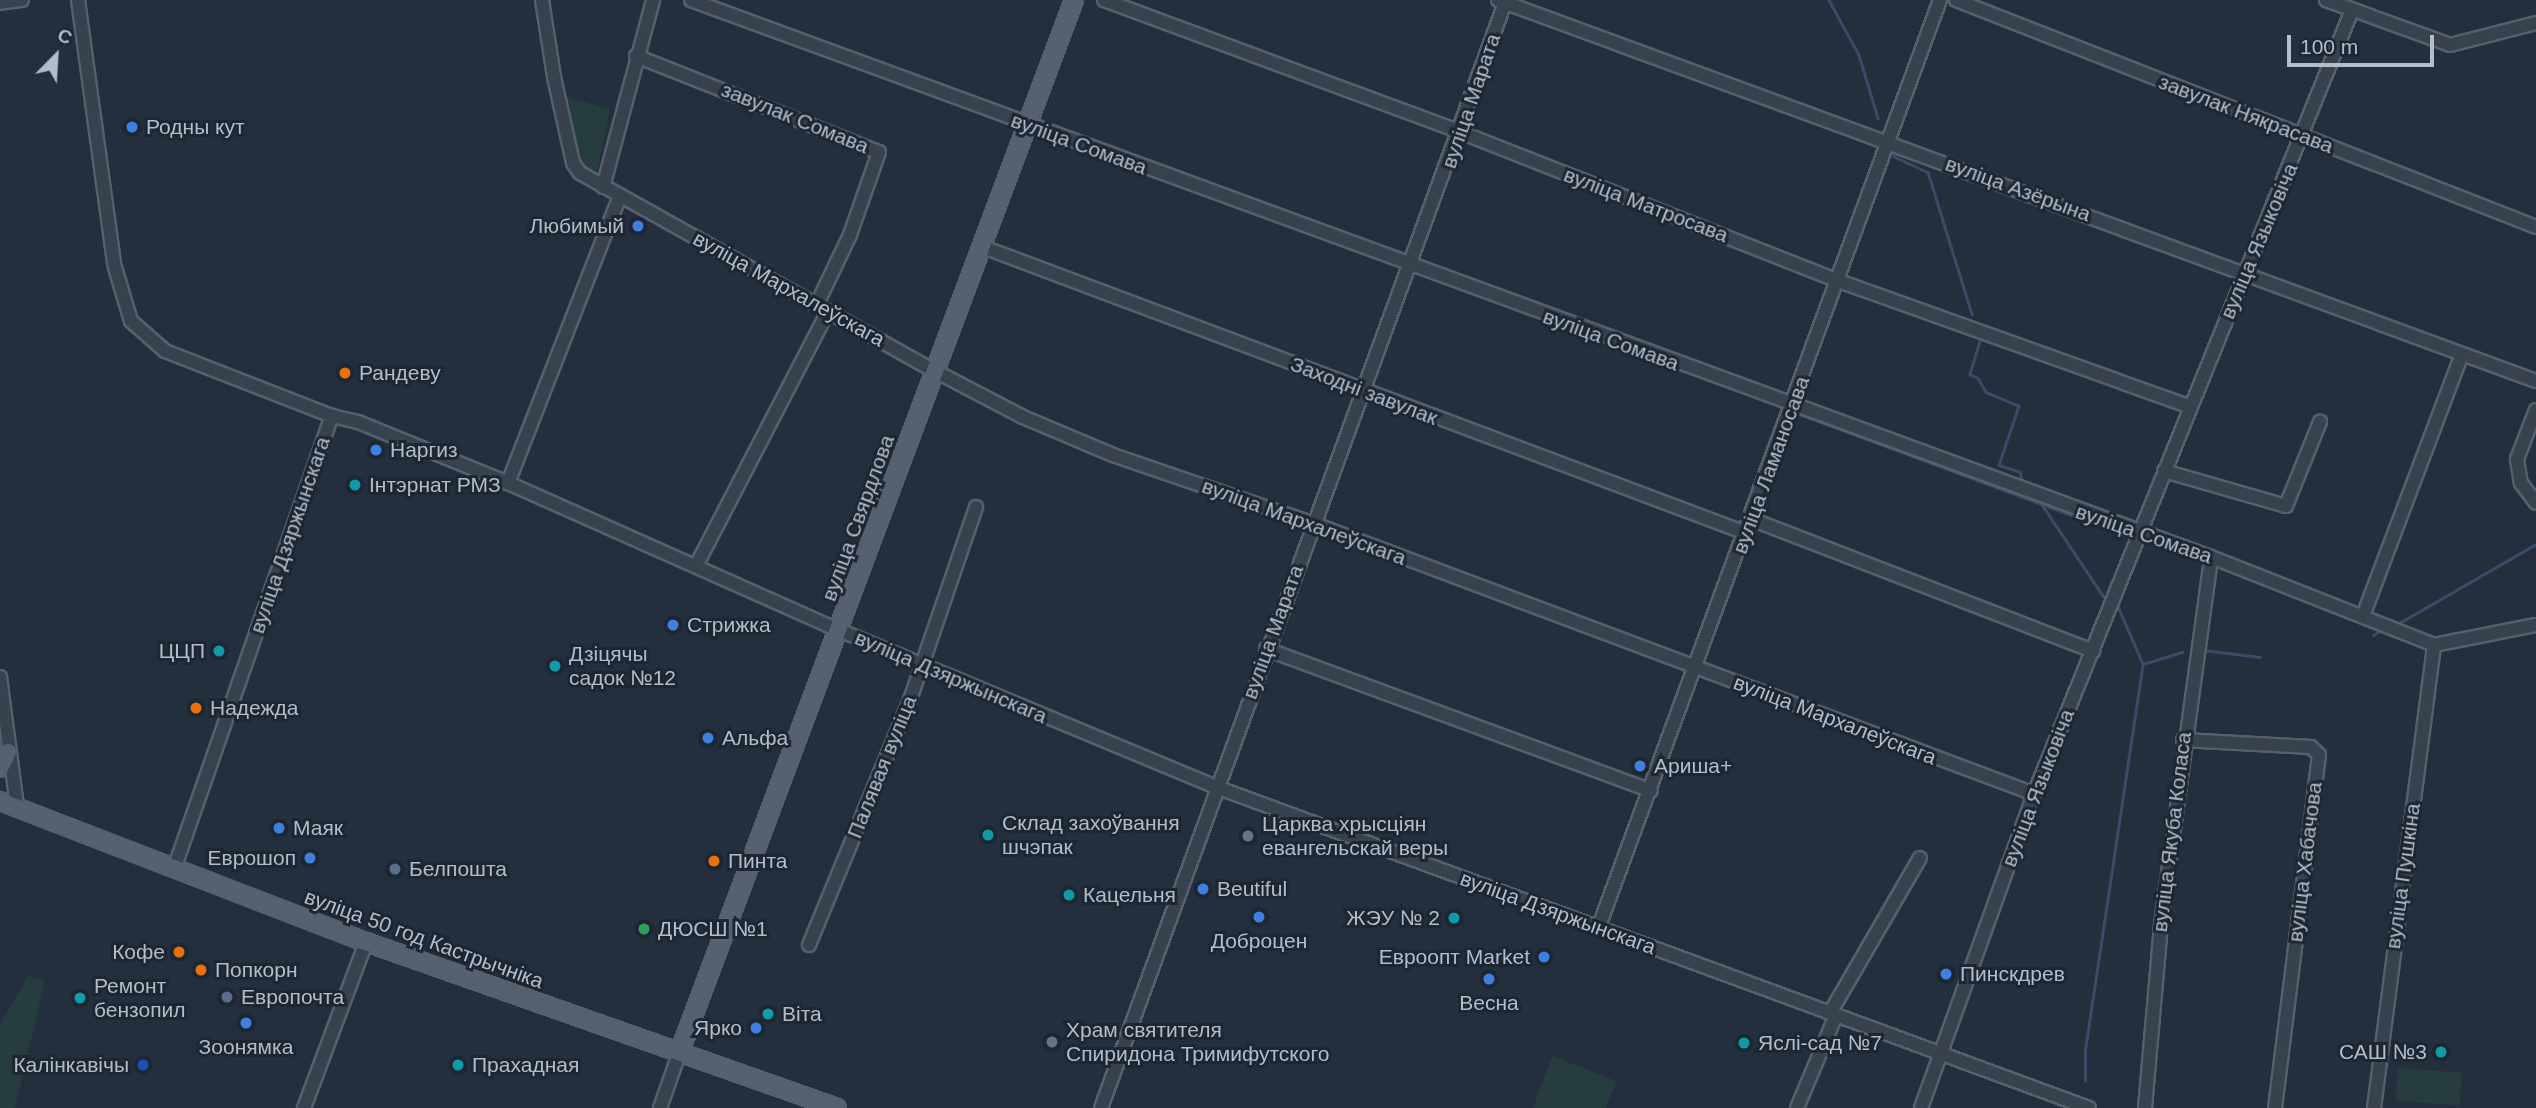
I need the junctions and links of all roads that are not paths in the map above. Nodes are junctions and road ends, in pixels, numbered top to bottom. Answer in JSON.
{"nodes":[{"id":1,"x":22,"y":0,"type":"edge"},
{"id":2,"x":78,"y":0,"type":"edge"},
{"id":3,"x":542,"y":0,"type":"edge"},
{"id":4,"x":653,"y":0,"type":"edge"},
{"id":5,"x":691,"y":0,"type":"edge"},
{"id":6,"x":1073,"y":0,"type":"edge"},
{"id":7,"x":1104,"y":0,"type":"edge"},
{"id":8,"x":1940,"y":0,"type":"edge"},
{"id":9,"x":1956,"y":0,"type":"edge"},
{"id":10,"x":2326,"y":0,"type":"edge"},
{"id":11,"x":1503,"y":1,"type":"edge"},
{"id":12,"x":0,"y":3,"type":"edge"},
{"id":13,"x":2352,"y":10,"type":"junction"},
{"id":14,"x":2536,"y":23,"type":"edge"},
{"id":15,"x":636,"y":56,"type":"junction"},
{"id":16,"x":1029,"y":126,"type":"junction"},
{"id":17,"x":1460,"y":132,"type":"junction"},
{"id":18,"x":2302,"y":136,"type":"junction"},
{"id":19,"x":1885,"y":142,"type":"junction"},
{"id":20,"x":603,"y":187,"type":"junction"},
{"id":21,"x":620,"y":196,"type":"junction"},
{"id":22,"x":2536,"y":227,"type":"edge"},
{"id":23,"x":983,"y":247,"type":"junction"},
{"id":24,"x":1411,"y":267,"type":"junction"},
{"id":25,"x":2245,"y":274,"type":"junction"},
{"id":26,"x":1839,"y":281,"type":"junction"},
{"id":27,"x":822,"y":307,"type":"junction"},
{"id":28,"x":2462,"y":354,"type":"junction"},
{"id":29,"x":936,"y":371,"type":"junction"},
{"id":30,"x":2536,"y":381,"type":"edge"},
{"id":31,"x":1365,"y":393,"type":"junction"},
{"id":32,"x":1793,"y":407,"type":"junction"},
{"id":33,"x":2190,"y":407,"type":"junction"},
{"id":34,"x":2536,"y":410,"type":"edge"},
{"id":35,"x":332,"y":416,"type":"junction"},
{"id":36,"x":2320,"y":422,"type":"dead end"},
{"id":37,"x":2164,"y":471,"type":"junction"},
{"id":38,"x":508,"y":483,"type":"junction"},
{"id":39,"x":2536,"y":503,"type":"edge"},
{"id":40,"x":976,"y":507,"type":"dead end"},
{"id":41,"x":1751,"y":519,"type":"junction"},
{"id":42,"x":1312,"y":523,"type":"junction"},
{"id":43,"x":1746,"y":533,"type":"junction"},
{"id":44,"x":2137,"y":533,"type":"junction"},
{"id":45,"x":2211,"y":558,"type":"junction"},
{"id":46,"x":696,"y":566,"type":"junction"},
{"id":47,"x":2363,"y":615,"type":"junction"},
{"id":48,"x":2536,"y":625,"type":"edge"},
{"id":49,"x":839,"y":629,"type":"junction"},
{"id":50,"x":2434,"y":645,"type":"junction"},
{"id":51,"x":1266,"y":649,"type":"junction"},
{"id":52,"x":2093,"y":651,"type":"junction"},
{"id":53,"x":923,"y":665,"type":"junction"},
{"id":54,"x":1696,"y":667,"type":"junction"},
{"id":55,"x":0,"y":677,"type":"edge"},
{"id":56,"x":2183,"y":740,"type":"junction"},
{"id":57,"x":8,"y":752,"type":"junction"},
{"id":58,"x":0,"y":768,"type":"edge"},
{"id":59,"x":1216,"y":788,"type":"junction"},
{"id":60,"x":1651,"y":791,"type":"junction"},
{"id":61,"x":2034,"y":794,"type":"junction"},
{"id":62,"x":0,"y":801,"type":"edge"},
{"id":63,"x":17,"y":807,"type":"junction"},
{"id":64,"x":1920,"y":858,"type":"dead end"},
{"id":65,"x":174,"y":869,"type":"junction"},
{"id":66,"x":1598,"y":929,"type":"junction"},
{"id":67,"x":366,"y":942,"type":"junction"},
{"id":68,"x":809,"y":946,"type":"dead end"},
{"id":69,"x":1833,"y":1014,"type":"junction"},
{"id":70,"x":680,"y":1051,"type":"junction"},
{"id":71,"x":1940,"y":1054,"type":"junction"},
{"id":72,"x":2063,"y":1103,"type":"edge"},
{"id":73,"x":304,"y":1108,"type":"edge"},
{"id":74,"x":660,"y":1108,"type":"edge"},
{"id":75,"x":837,"y":1108,"type":"edge"},
{"id":76,"x":1101,"y":1108,"type":"edge"},
{"id":77,"x":1797,"y":1108,"type":"edge"},
{"id":78,"x":1921,"y":1108,"type":"edge"},
{"id":79,"x":2089,"y":1108,"type":"edge"},
{"id":80,"x":2145,"y":1108,"type":"edge"},
{"id":81,"x":2275,"y":1108,"type":"edge"},
{"id":82,"x":2374,"y":1108,"type":"edge"}],
"edges":[{"from":1,"to":12,"type":"street"},
{"from":2,"to":35,"type":"street"},
{"from":3,"to":20,"type":"street","name":"вуліца Мархалеўскага"},
{"from":4,"to":15,"type":"street"},
{"from":5,"to":16,"type":"street","name":"вуліца Сомава"},
{"from":6,"to":16,"type":"main road","name":"вуліца Свярдлова"},
{"from":7,"to":17,"type":"street","name":"вуліца Матросава"},
{"from":8,"to":19,"type":"street","name":"вуліца Ламаносава"},
{"from":9,"to":18,"type":"street","name":"завулак Някрасава"},
{"from":10,"to":13,"type":"street"},
{"from":11,"to":17,"type":"street","name":"вуліца Марата"},
{"from":11,"to":19,"type":"street","name":"вуліца Азёрына"},
{"from":13,"to":14,"type":"street"},
{"from":13,"to":18,"type":"street","name":"вуліца Языковіча"},
{"from":15,"to":20,"type":"street"},
{"from":15,"to":27,"type":"street","name":"завулак Сомава"},
{"from":16,"to":23,"type":"main road","name":"вуліца Свярдлова"},
{"from":16,"to":24,"type":"street","name":"вуліца Сомава"},
{"from":17,"to":24,"type":"street","name":"вуліца Марата"},
{"from":17,"to":26,"type":"street","name":"вуліца Матросава"},
{"from":18,"to":22,"type":"street","name":"завулак Някрасава"},
{"from":18,"to":25,"type":"street","name":"вуліца Языковіча"},
{"from":19,"to":25,"type":"street","name":"вуліца Азёрына"},
{"from":19,"to":26,"type":"street","name":"вуліца Ламаносава"},
{"from":20,"to":21,"type":"street","name":"вуліца Мархалеўскага"},
{"from":21,"to":27,"type":"street","name":"вуліца Мархалеўскага"},
{"from":21,"to":38,"type":"street"},
{"from":23,"to":29,"type":"main road","name":"вуліца Свярдлова"},
{"from":23,"to":31,"type":"street","name":"Заходні завулак"},
{"from":24,"to":31,"type":"street","name":"вуліца Марата"},
{"from":24,"to":32,"type":"street","name":"вуліца Сомава"},
{"from":25,"to":28,"type":"street","name":"вуліца Азёрына"},
{"from":25,"to":33,"type":"street","name":"вуліца Языковіча"},
{"from":26,"to":32,"type":"street","name":"вуліца Ламаносава"},
{"from":26,"to":33,"type":"street","name":"вуліца Матросава"},
{"from":27,"to":29,"type":"street","name":"вуліца Мархалеўскага"},
{"from":27,"to":46,"type":"street"},
{"from":28,"to":30,"type":"street","name":"вуліца Азёрына"},
{"from":28,"to":47,"type":"street"},
{"from":29,"to":42,"type":"street","name":"вуліца Мархалеўскага"},
{"from":29,"to":49,"type":"main road","name":"вуліца Свярдлова"},
{"from":31,"to":42,"type":"street","name":"вуліца Марата"},
{"from":31,"to":43,"type":"street","name":"Заходні завулак"},
{"from":32,"to":41,"type":"street","name":"вуліца Ламаносава"},
{"from":32,"to":44,"type":"street","name":"вуліца Сомава"},
{"from":33,"to":37,"type":"street","name":"вуліца Языковіча"},
{"from":34,"to":39,"type":"street"},
{"from":35,"to":38,"type":"street","name":"вуліца Дзяржынскага"},
{"from":35,"to":65,"type":"street","name":"вуліца Дзяржынскага"},
{"from":36,"to":37,"type":"street"},
{"from":37,"to":44,"type":"street","name":"вуліца Языковіча"},
{"from":38,"to":46,"type":"street","name":"вуліца Дзяржынскага"},
{"from":40,"to":53,"type":"street","name":"Палявая вуліца"},
{"from":41,"to":43,"type":"street","name":"вуліца Ламаносава"},
{"from":41,"to":52,"type":"street"},
{"from":42,"to":51,"type":"street","name":"вуліца Марата"},
{"from":42,"to":54,"type":"street","name":"вуліца Мархалеўскага"},
{"from":43,"to":54,"type":"street","name":"вуліца Ламаносава"},
{"from":44,"to":45,"type":"street","name":"вуліца Сомава"},
{"from":44,"to":52,"type":"street","name":"вуліца Языковіча"},
{"from":45,"to":47,"type":"street","name":"вуліца Сомава"},
{"from":45,"to":56,"type":"street","name":"вуліца Якуба Коласа"},
{"from":46,"to":49,"type":"street","name":"вуліца Дзяржынскага"},
{"from":47,"to":50,"type":"street","name":"вуліца Сомава"},
{"from":48,"to":50,"type":"street"},
{"from":49,"to":53,"type":"street","name":"вуліца Дзяржынскага"},
{"from":49,"to":70,"type":"main road","name":"вуліца Свярдлова"},
{"from":50,"to":82,"type":"street","name":"вуліца Пушкіна"},
{"from":51,"to":59,"type":"street","name":"вуліца Марата"},
{"from":51,"to":60,"type":"street"},
{"from":52,"to":61,"type":"street","name":"вуліца Языковіча"},
{"from":53,"to":59,"type":"street","name":"вуліца Дзяржынскага"},
{"from":53,"to":68,"type":"street","name":"Палявая вуліца"},
{"from":54,"to":60,"type":"street","name":"вуліца Ламаносава"},
{"from":54,"to":61,"type":"street","name":"вуліца Мархалеўскага"},
{"from":55,"to":57,"type":"street"},
{"from":56,"to":80,"type":"street","name":"вуліца Якуба Коласа"},
{"from":56,"to":81,"type":"street","name":"вуліца Хабачова"},
{"from":57,"to":58,"type":"main road"},
{"from":57,"to":63,"type":"street"},
{"from":59,"to":66,"type":"street","name":"вуліца Дзяржынскага"},
{"from":59,"to":76,"type":"street","name":"вуліца Марата"},
{"from":60,"to":66,"type":"street","name":"вуліца Ламаносава"},
{"from":61,"to":71,"type":"street","name":"вуліца Языковіча"},
{"from":62,"to":63,"type":"main road","name":"вуліца 50 год Кастрычніка"},
{"from":63,"to":65,"type":"main road","name":"вуліца 50 год Кастрычніка"},
{"from":64,"to":69,"type":"street"},
{"from":65,"to":67,"type":"main road","name":"вуліца 50 год Кастрычніка"},
{"from":66,"to":69,"type":"street","name":"вуліца Дзяржынскага"},
{"from":67,"to":70,"type":"main road","name":"вуліца 50 год Кастрычніка"},
{"from":67,"to":73,"type":"street"},
{"from":69,"to":71,"type":"street","name":"вуліца Дзяржынскага"},
{"from":69,"to":77,"type":"street"},
{"from":70,"to":74,"type":"street"},
{"from":70,"to":75,"type":"main road","name":"вуліца 50 год Кастрычніка"},
{"from":71,"to":72,"type":"street","name":"вуліца Дзяржынскага"},
{"from":71,"to":78,"type":"street","name":"вуліца Языковіча"},
{"from":72,"to":79,"type":"street","name":"вуліца Дзяржынскага"}]}
